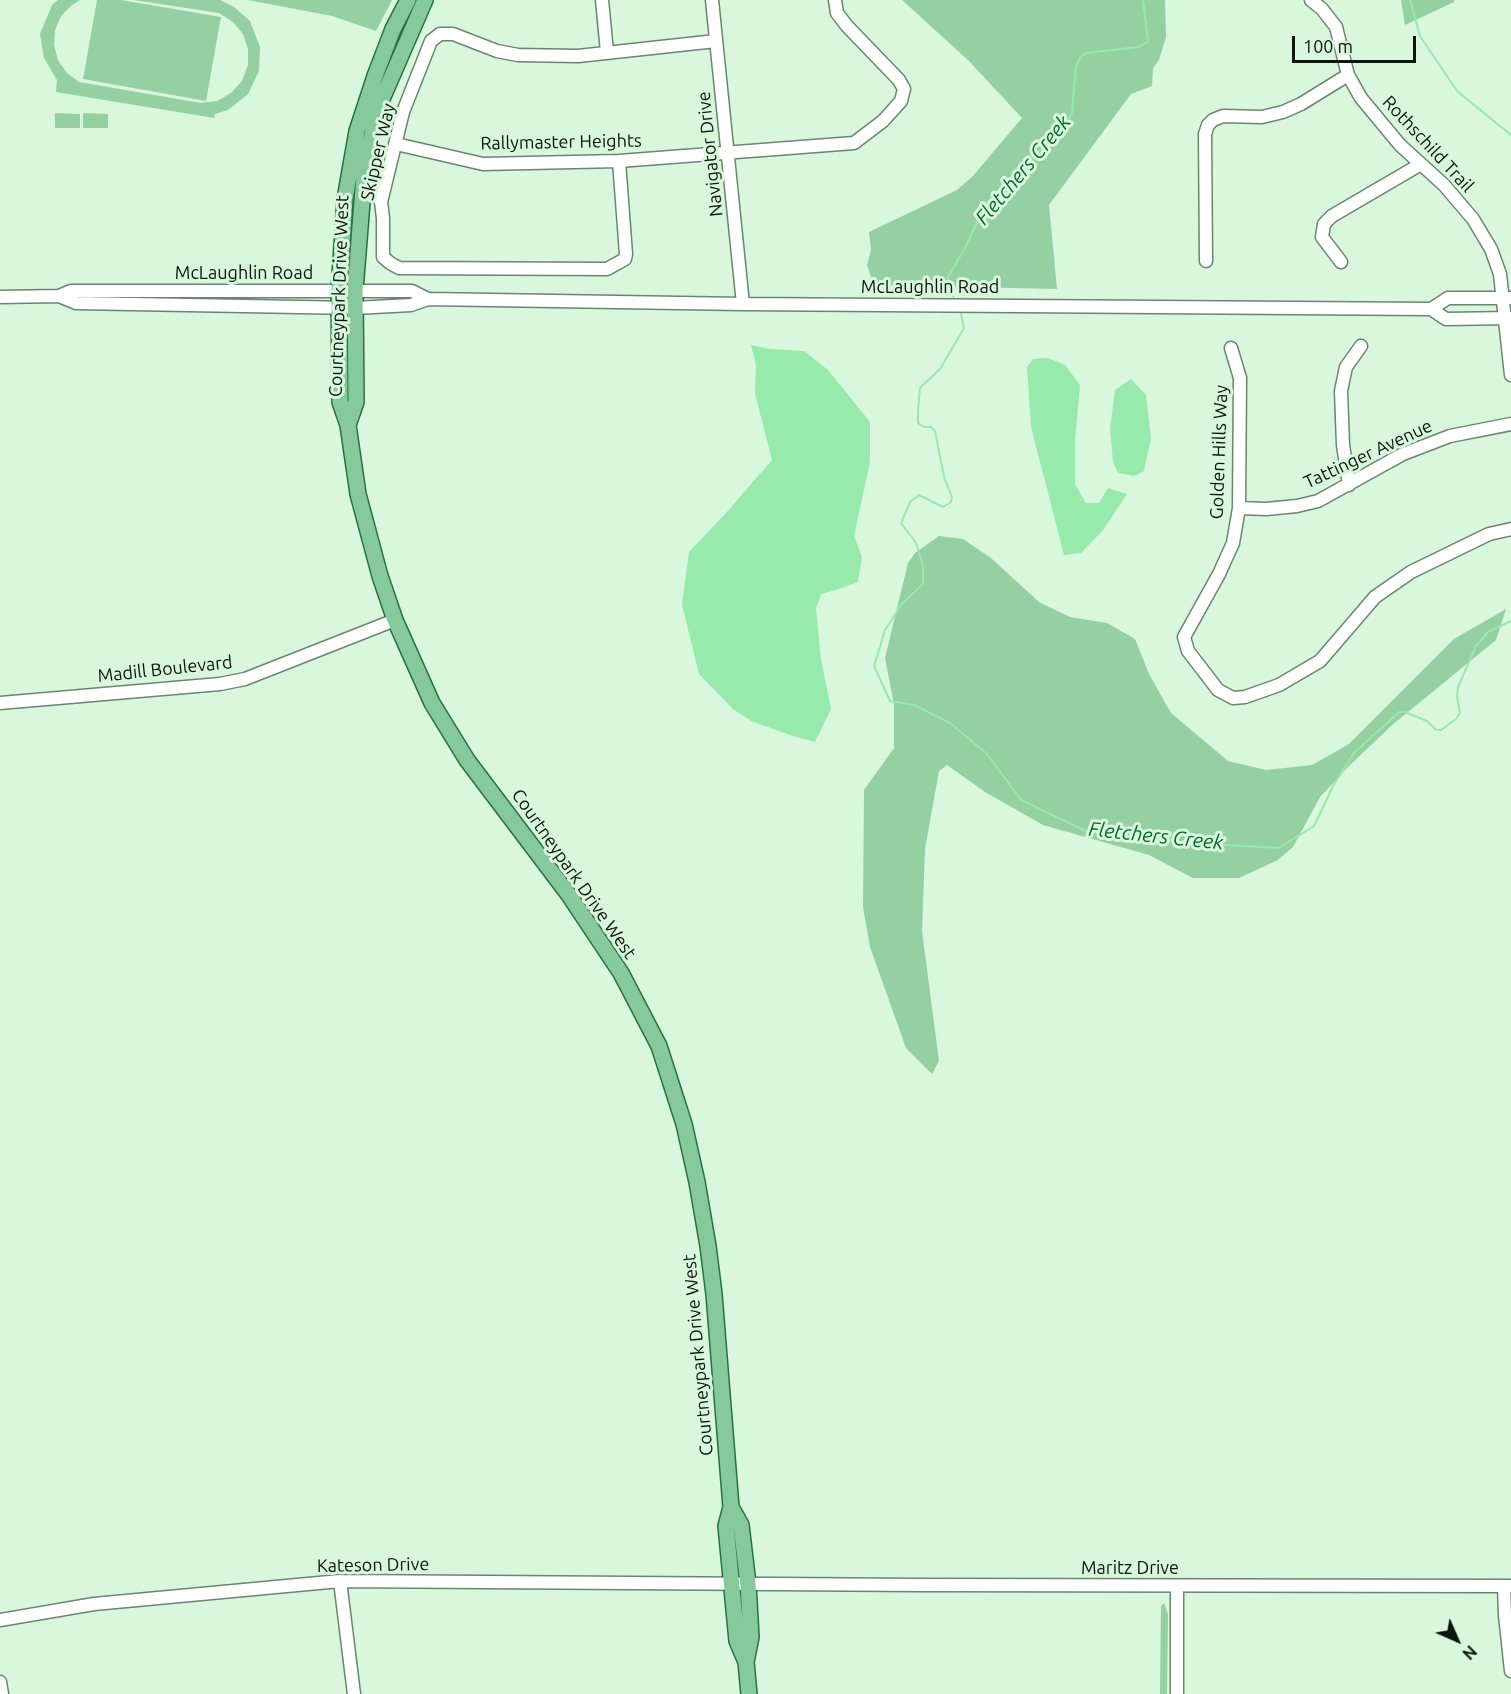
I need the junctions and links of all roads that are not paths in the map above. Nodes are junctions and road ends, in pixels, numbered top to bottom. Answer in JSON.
{"nodes":[{"id":1,"x":408,"y":0,"type":"edge"},
{"id":2,"x":425,"y":0,"type":"edge"},
{"id":3,"x":603,"y":0,"type":"edge"},
{"id":4,"x":712,"y":0,"type":"edge"},
{"id":5,"x":835,"y":0,"type":"edge"},
{"id":6,"x":1311,"y":0,"type":"edge"},
{"id":7,"x":393,"y":29,"type":"junction"},
{"id":8,"x":408,"y":36,"type":"junction"},
{"id":9,"x":716,"y":41,"type":"junction"},
{"id":10,"x":607,"y":52,"type":"junction"},
{"id":11,"x":1348,"y":75,"type":"junction"},
{"id":12,"x":396,"y":144,"type":"junction"},
{"id":13,"x":728,"y":152,"type":"junction"},
{"id":14,"x":619,"y":162,"type":"junction"},
{"id":15,"x":1421,"y":164,"type":"junction"},
{"id":16,"x":1206,"y":261,"type":"dead end"},
{"id":17,"x":1341,"y":262,"type":"dead end"},
{"id":18,"x":339,"y":291,"type":"junction"},
{"id":19,"x":355,"y":291,"type":"junction"},
{"id":20,"x":0,"y":297,"type":"edge"},
{"id":21,"x":59,"y":297,"type":"junction"},
{"id":22,"x":1507,"y":298,"type":"edge"},
{"id":23,"x":428,"y":299,"type":"junction"},
{"id":24,"x":743,"y":304,"type":"junction"},
{"id":25,"x":339,"y":308,"type":"junction"},
{"id":26,"x":355,"y":308,"type":"junction"},
{"id":27,"x":1431,"y":309,"type":"junction"},
{"id":28,"x":1508,"y":318,"type":"edge"},
{"id":29,"x":1361,"y":346,"type":"dead end"},
{"id":30,"x":1231,"y":348,"type":"dead end"},
{"id":31,"x":1511,"y":375,"type":"edge"},
{"id":32,"x":1511,"y":424,"type":"edge"},
{"id":33,"x":348,"y":425,"type":"junction"},
{"id":34,"x":1349,"y":485,"type":"junction"},
{"id":35,"x":1239,"y":508,"type":"junction"},
{"id":36,"x":1511,"y":529,"type":"edge"},
{"id":37,"x":394,"y":620,"type":"junction"},
{"id":38,"x":0,"y":703,"type":"edge"},
{"id":39,"x":731,"y":1507,"type":"junction"},
{"id":40,"x":340,"y":1581,"type":"junction"},
{"id":41,"x":731,"y":1584,"type":"junction"},
{"id":42,"x":748,"y":1584,"type":"junction"},
{"id":43,"x":1177,"y":1586,"type":"junction"},
{"id":44,"x":1508,"y":1586,"type":"edge"},
{"id":45,"x":0,"y":1620,"type":"edge"},
{"id":46,"x":746,"y":1662,"type":"junction"},
{"id":47,"x":1511,"y":1671,"type":"edge"},
{"id":48,"x":0,"y":1682,"type":"edge"},
{"id":49,"x":2,"y":1694,"type":"edge"},
{"id":50,"x":354,"y":1694,"type":"edge"},
{"id":51,"x":749,"y":1694,"type":"edge"},
{"id":52,"x":1177,"y":1694,"type":"edge"}],
"edges":[{"from":1,"to":7,"type":"main road","name":"Courtneypark Drive West"},
{"from":2,"to":8,"type":"main road","name":"Courtneypark Drive West"},
{"from":3,"to":10,"type":"street"},
{"from":4,"to":9,"type":"street","name":"Navigator Drive"},
{"from":5,"to":13,"type":"street","name":"Rallymaster Heights"},
{"from":6,"to":11,"type":"street","name":"Rothschild Trail"},
{"from":7,"to":8,"type":"main road"},
{"from":7,"to":18,"type":"main road","name":"Courtneypark Drive West"},
{"from":8,"to":19,"type":"main road","name":"Courtneypark Drive West"},
{"from":9,"to":10,"type":"street","name":"Skipper Way"},
{"from":9,"to":13,"type":"street","name":"Navigator Drive"},
{"from":10,"to":12,"type":"street","name":"Skipper Way"},
{"from":11,"to":15,"type":"street","name":"Rothschild Trail"},
{"from":11,"to":16,"type":"street"},
{"from":12,"to":14,"type":"street","name":"Rallymaster Heights"},
{"from":12,"to":14,"type":"street","name":"Skipper Way"},
{"from":13,"to":14,"type":"street","name":"Rallymaster Heights"},
{"from":13,"to":24,"type":"street","name":"Navigator Drive"},
{"from":15,"to":17,"type":"street"},
{"from":15,"to":22,"type":"street","name":"Rothschild Trail"},
{"from":18,"to":19,"type":"street","name":"McLaughlin Road"},
{"from":18,"to":21,"type":"street","name":"McLaughlin Road"},
{"from":18,"to":25,"type":"main road","name":"Courtneypark Drive West"},
{"from":19,"to":23,"type":"street","name":"McLaughlin Road"},
{"from":19,"to":26,"type":"main road","name":"Courtneypark Drive West"},
{"from":20,"to":21,"type":"street","name":"McLaughlin Road"},
{"from":21,"to":25,"type":"street","name":"McLaughlin Road"},
{"from":22,"to":27,"type":"street","name":"McLaughlin Road"},
{"from":22,"to":28,"type":"street","name":"Rothschild Trail"},
{"from":23,"to":24,"type":"street","name":"McLaughlin Road"},
{"from":23,"to":26,"type":"street","name":"McLaughlin Road"},
{"from":24,"to":27,"type":"street","name":"McLaughlin Road"},
{"from":25,"to":26,"type":"street","name":"McLaughlin Road"},
{"from":25,"to":33,"type":"main road","name":"Courtneypark Drive West"},
{"from":26,"to":33,"type":"main road","name":"Courtneypark Drive West"},
{"from":27,"to":28,"type":"street","name":"McLaughlin Road"},
{"from":28,"to":31,"type":"street","name":"Rothschild Trail"},
{"from":29,"to":34,"type":"street"},
{"from":30,"to":35,"type":"street","name":"Golden Hills Way"},
{"from":32,"to":34,"type":"street","name":"Tattinger Avenue"},
{"from":33,"to":37,"type":"main road","name":"Courtneypark Drive West"},
{"from":34,"to":35,"type":"street","name":"Tattinger Avenue"},
{"from":35,"to":36,"type":"street","name":"Golden Hills Way"},
{"from":37,"to":38,"type":"street","name":"Madill Boulevard"},
{"from":37,"to":39,"type":"main road","name":"Courtneypark Drive West"},
{"from":39,"to":41,"type":"main road","name":"Courtneypark Drive West"},
{"from":39,"to":42,"type":"main road","name":"Courtneypark Drive West"},
{"from":40,"to":41,"type":"street","name":"Kateson Drive"},
{"from":40,"to":45,"type":"street","name":"Kateson Drive"},
{"from":40,"to":50,"type":"street"},
{"from":41,"to":42,"type":"street","name":"Kateson Drive"},
{"from":41,"to":46,"type":"main road","name":"Courtneypark Drive West"},
{"from":42,"to":43,"type":"street","name":"Maritz Drive"},
{"from":42,"to":46,"type":"main road","name":"Courtneypark Drive West"},
{"from":43,"to":44,"type":"street","name":"Maritz Drive"},
{"from":43,"to":52,"type":"street"},
{"from":44,"to":47,"type":"street"},
{"from":46,"to":51,"type":"main road","name":"Courtneypark Drive West"},
{"from":48,"to":49,"type":"street"}]}
